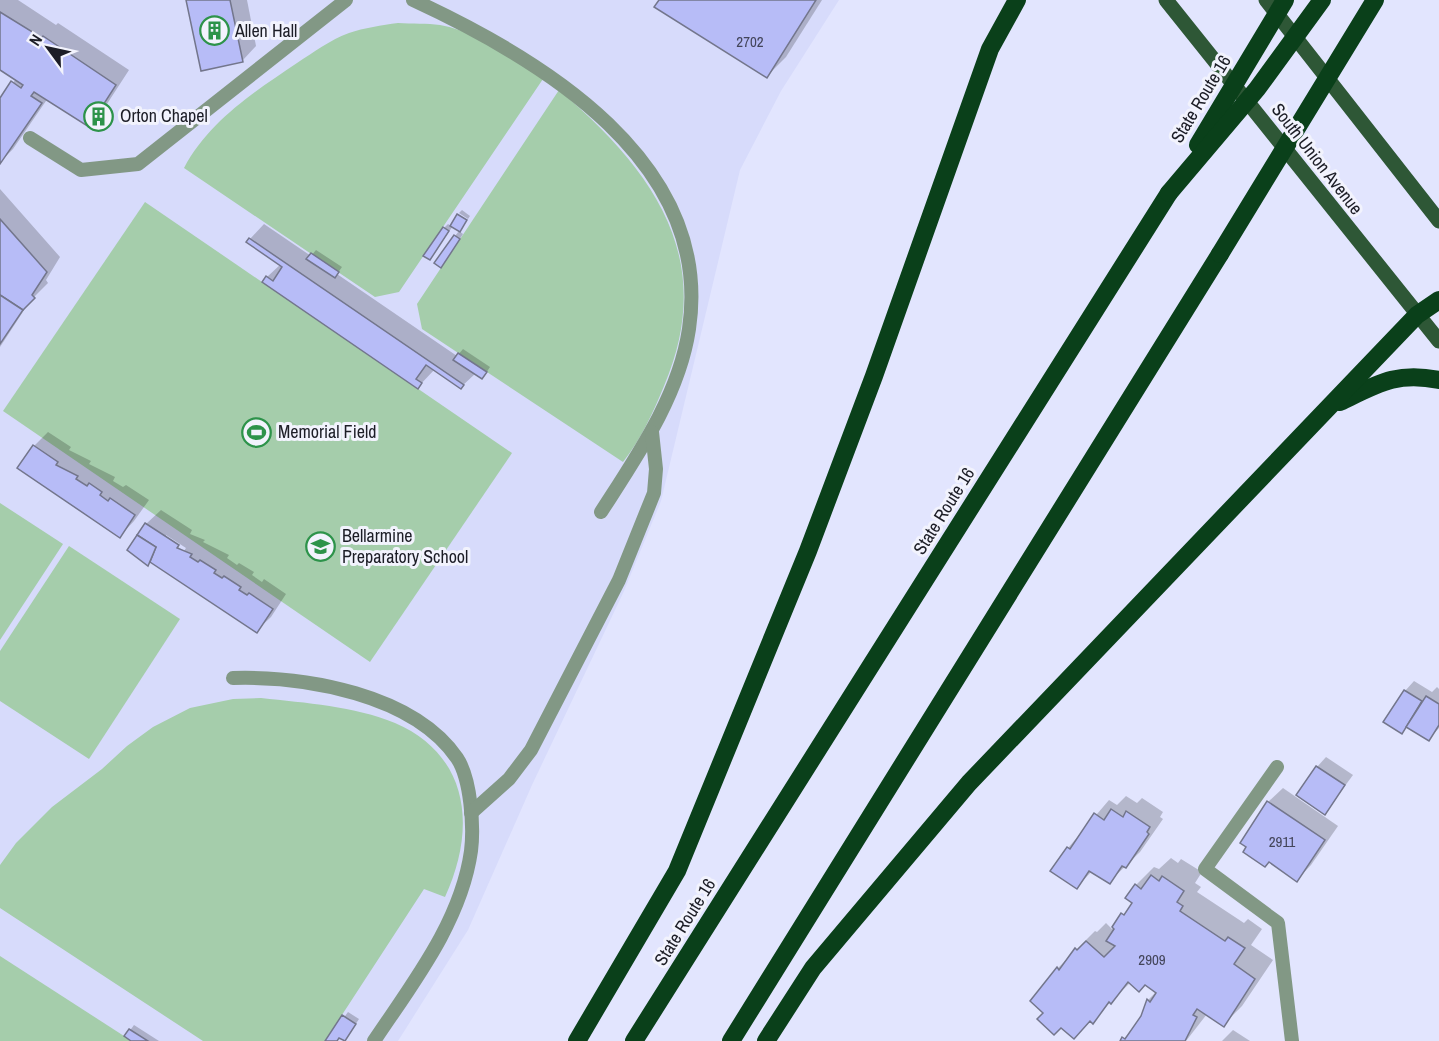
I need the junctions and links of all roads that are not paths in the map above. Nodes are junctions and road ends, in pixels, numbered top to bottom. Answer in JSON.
{"nodes":[{"id":1,"x":346,"y":0,"type":"edge"},
{"id":2,"x":413,"y":0,"type":"edge"},
{"id":3,"x":1017,"y":0,"type":"edge"},
{"id":4,"x":1166,"y":0,"type":"edge"},
{"id":5,"x":1266,"y":0,"type":"edge"},
{"id":6,"x":1285,"y":0,"type":"edge"},
{"id":7,"x":1322,"y":0,"type":"edge"},
{"id":8,"x":1375,"y":0,"type":"edge"},
{"id":9,"x":30,"y":138,"type":"dead end"},
{"id":10,"x":1169,"y":193,"type":"junction"},
{"id":11,"x":1439,"y":221,"type":"edge"},
{"id":12,"x":1439,"y":300,"type":"edge"},
{"id":13,"x":1417,"y":315,"type":"junction"},
{"id":14,"x":1439,"y":341,"type":"edge"},
{"id":15,"x":1439,"y":380,"type":"edge"},
{"id":16,"x":1328,"y":408,"type":"junction"},
{"id":17,"x":652,"y":432,"type":"junction"},
{"id":18,"x":601,"y":512,"type":"dead end"},
{"id":19,"x":233,"y":678,"type":"dead end"},
{"id":20,"x":1277,"y":767,"type":"dead end"},
{"id":21,"x":471,"y":813,"type":"junction"},
{"id":22,"x":374,"y":1041,"type":"edge"},
{"id":23,"x":577,"y":1041,"type":"edge"},
{"id":24,"x":634,"y":1041,"type":"edge"},
{"id":25,"x":731,"y":1041,"type":"edge"},
{"id":26,"x":766,"y":1041,"type":"edge"},
{"id":27,"x":1292,"y":1041,"type":"edge"}],
"edges":[{"from":1,"to":9,"type":"lane"},
{"from":2,"to":17,"type":"lane"},
{"from":3,"to":23,"type":"highway"},
{"from":4,"to":13,"type":"main road","name":"South Union Avenue"},
{"from":5,"to":11,"type":"main road"},
{"from":6,"to":10,"type":"highway","name":"State Route 16","bridge":true},
{"from":7,"to":10,"type":"highway","bridge":true},
{"from":8,"to":25,"type":"highway","bridge":true},
{"from":10,"to":24,"type":"highway","name":"State Route 16"},
{"from":12,"to":13,"type":"highway"},
{"from":13,"to":14,"type":"main road","name":"South Union Avenue"},
{"from":13,"to":16,"type":"highway"},
{"from":15,"to":16,"type":"highway"},
{"from":16,"to":26,"type":"highway"},
{"from":17,"to":18,"type":"lane"},
{"from":17,"to":21,"type":"lane"},
{"from":19,"to":21,"type":"lane"},
{"from":20,"to":27,"type":"lane"},
{"from":21,"to":22,"type":"lane"}]}
